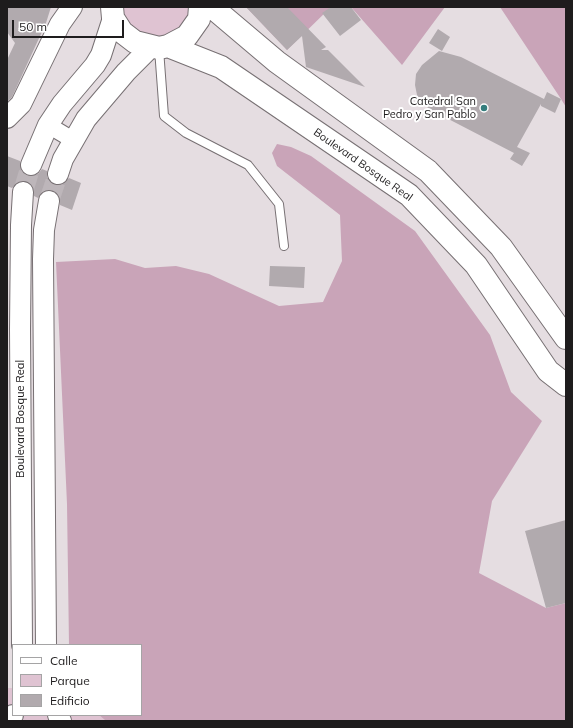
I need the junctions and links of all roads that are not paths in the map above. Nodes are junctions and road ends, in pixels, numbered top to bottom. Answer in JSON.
{"nodes":[{"id":1,"x":72,"y":7,"type":"edge"},
{"id":2,"x":200,"y":7,"type":"edge"},
{"id":3,"x":212,"y":7,"type":"edge"},
{"id":4,"x":113,"y":13,"type":"edge"},
{"id":5,"x":160,"y":47,"type":"junction"},
{"id":6,"x":7,"y":118,"type":"edge"},
{"id":7,"x":48,"y":125,"type":"junction"},
{"id":8,"x":72,"y":140,"type":"junction"},
{"id":9,"x":31,"y":165,"type":"tunnel mouth"},
{"id":10,"x":58,"y":174,"type":"tunnel mouth"},
{"id":11,"x":23,"y":192,"type":"tunnel mouth"},
{"id":12,"x":49,"y":201,"type":"tunnel mouth"},
{"id":13,"x":21,"y":225,"type":"junction"},
{"id":14,"x":44,"y":230,"type":"junction"},
{"id":15,"x":284,"y":246,"type":"dead end"},
{"id":16,"x":566,"y":338,"type":"edge"},
{"id":17,"x":566,"y":385,"type":"edge"},
{"id":18,"x":22,"y":644,"type":"edge"},
{"id":19,"x":46,"y":644,"type":"edge"}],
"edges":[{"from":1,"to":6,"type":"street"},
{"from":2,"to":5,"type":"main road"},
{"from":3,"to":16,"type":"main road"},
{"from":4,"to":5,"type":"main road","name":"Boulevard Bosque Real"},
{"from":4,"to":7,"type":"street"},
{"from":5,"to":8,"type":"street"},
{"from":5,"to":15,"type":"lane"},
{"from":5,"to":17,"type":"main road","name":"Boulevard Bosque Real"},
{"from":7,"to":8,"type":"street"},
{"from":7,"to":9,"type":"street"},
{"from":8,"to":10,"type":"street"},
{"from":11,"to":13,"type":"street","name":"Boulevard Bosque Real"},
{"from":12,"to":14,"type":"street","name":"Boulevard Bosque Real"},
{"from":13,"to":14,"type":"street"},
{"from":13,"to":18,"type":"street","name":"Boulevard Bosque Real"},
{"from":14,"to":19,"type":"street","name":"Boulevard Bosque Real"}]}
